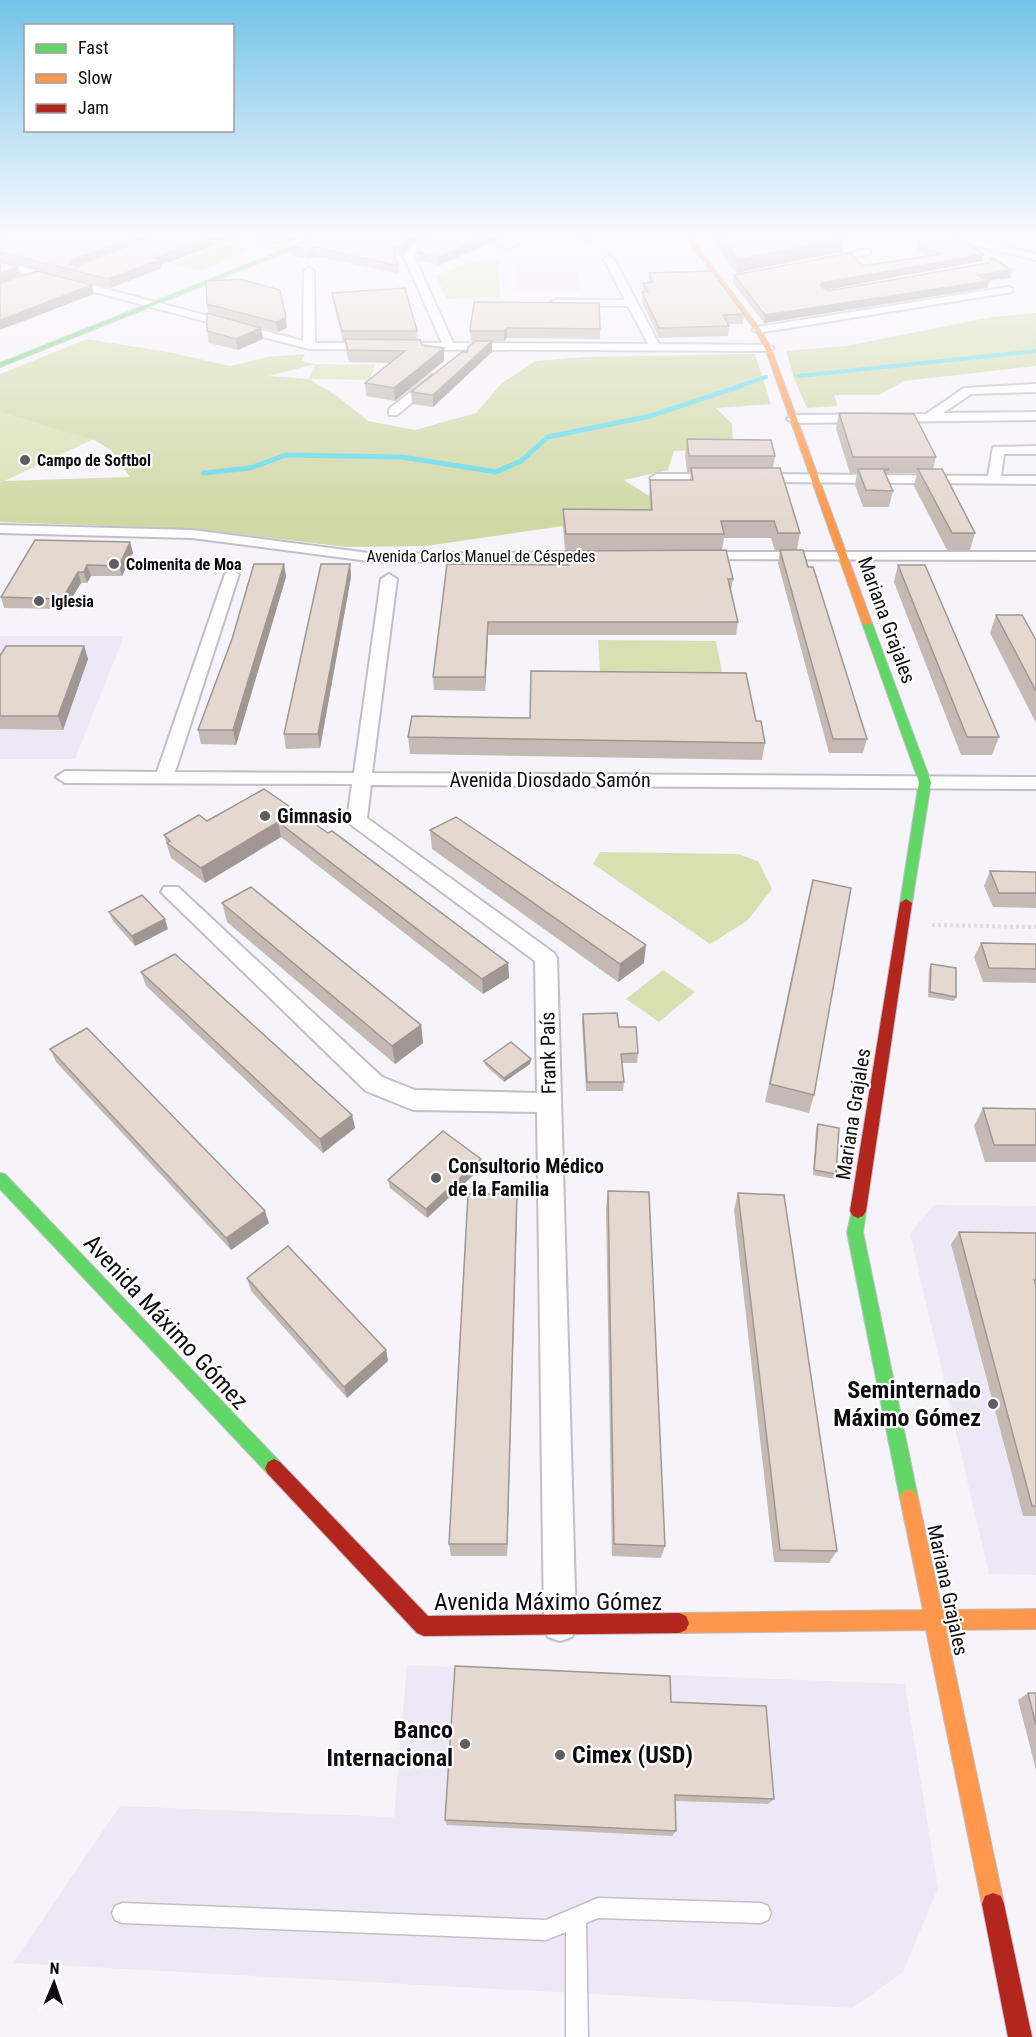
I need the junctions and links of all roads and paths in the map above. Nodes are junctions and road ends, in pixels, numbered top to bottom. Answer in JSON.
{"nodes":[{"id":1,"x":69,"y":331,"type":"edge"},
{"id":2,"x":80,"y":331,"type":"edge"},
{"id":3,"x":252,"y":331,"type":"edge"},
{"id":4,"x":309,"y":331,"type":"edge"},
{"id":5,"x":442,"y":331,"type":"edge"},
{"id":6,"x":646,"y":331,"type":"edge"},
{"id":7,"x":759,"y":331,"type":"edge"},
{"id":8,"x":309,"y":346,"type":"junction"},
{"id":9,"x":449,"y":346,"type":"junction"},
{"id":10,"x":473,"y":346,"type":"junction"},
{"id":11,"x":655,"y":347,"type":"junction"},
{"id":12,"x":768,"y":348,"type":"junction"},
{"id":13,"x":0,"y":356,"type":"edge"},
{"id":14,"x":0,"y":365,"type":"edge"},
{"id":15,"x":1036,"y":388,"type":"edge"},
{"id":16,"x":393,"y":412,"type":"dead end"},
{"id":17,"x":1036,"y":416,"type":"edge"},
{"id":18,"x":928,"y":418,"type":"junction"},
{"id":19,"x":793,"y":419,"type":"junction"},
{"id":20,"x":1036,"y":450,"type":"edge"},
{"id":21,"x":657,"y":478,"type":"edge"},
{"id":22,"x":815,"y":479,"type":"junction"},
{"id":23,"x":994,"y":480,"type":"junction"},
{"id":24,"x":1036,"y":480,"type":"edge"},
{"id":25,"x":2,"y":533,"type":"edge"},
{"id":26,"x":842,"y":555,"type":"junction"},
{"id":27,"x":615,"y":556,"type":"edge"},
{"id":28,"x":675,"y":556,"type":"edge"},
{"id":29,"x":1036,"y":556,"type":"edge"},
{"id":30,"x":232,"y":574,"type":"dead end"},
{"id":31,"x":389,"y":579,"type":"dead end"},
{"id":32,"x":65,"y":777,"type":"dead end"},
{"id":33,"x":164,"y":777,"type":"junction"},
{"id":34,"x":362,"y":779,"type":"junction"},
{"id":35,"x":925,"y":782,"type":"junction"},
{"id":36,"x":1036,"y":783,"type":"edge"},
{"id":37,"x":171,"y":892,"type":"dead end"},
{"id":38,"x":902,"y":925,"type":"junction"},
{"id":39,"x":1036,"y":927,"type":"edge"},
{"id":40,"x":549,"y":1103,"type":"junction"},
{"id":41,"x":0,"y":1179,"type":"edge"},
{"id":42,"x":1036,"y":1619,"type":"edge"},
{"id":43,"x":935,"y":1620,"type":"junction"},
{"id":44,"x":560,"y":1625,"type":"junction"},
{"id":45,"x":122,"y":1913,"type":"dead end"},
{"id":46,"x":760,"y":1913,"type":"dead end"},
{"id":47,"x":576,"y":1919,"type":"junction"},
{"id":48,"x":577,"y":2037,"type":"edge"},
{"id":49,"x":1020,"y":2037,"type":"edge"}],
"edges":[{"from":1,"to":13,"type":"street"},
{"from":2,"to":14,"type":"street"},
{"from":3,"to":8,"type":"street"},
{"from":4,"to":8,"type":"street"},
{"from":5,"to":9,"type":"street"},
{"from":6,"to":11,"type":"street"},
{"from":7,"to":12,"type":"street","name":"Mariana Grajales"},
{"from":8,"to":9,"type":"street"},
{"from":9,"to":10,"type":"street"},
{"from":10,"to":11,"type":"street"},
{"from":10,"to":16,"type":"street"},
{"from":11,"to":12,"type":"street"},
{"from":12,"to":19,"type":"street","name":"Mariana Grajales"},
{"from":15,"to":18,"type":"street"},
{"from":17,"to":18,"type":"street"},
{"from":18,"to":19,"type":"street"},
{"from":19,"to":22,"type":"street","name":"Mariana Grajales"},
{"from":20,"to":23,"type":"street"},
{"from":21,"to":22,"type":"street"},
{"from":22,"to":23,"type":"street"},
{"from":22,"to":26,"type":"street","name":"Mariana Grajales"},
{"from":23,"to":24,"type":"street"},
{"from":25,"to":27,"type":"street","name":"Avenida Carlos Manuel de Céspedes"},
{"from":26,"to":28,"type":"street"},
{"from":26,"to":29,"type":"street"},
{"from":26,"to":35,"type":"street","name":"Mariana Grajales"},
{"from":30,"to":33,"type":"street"},
{"from":31,"to":34,"type":"street","name":"Frank País"},
{"from":32,"to":33,"type":"street","name":"Avenida Diosdado Samón"},
{"from":33,"to":34,"type":"street","name":"Avenida Diosdado Samón"},
{"from":34,"to":35,"type":"street","name":"Avenida Diosdado Samón"},
{"from":34,"to":40,"type":"street","name":"Frank País"},
{"from":35,"to":36,"type":"street","name":"Avenida Diosdado Samón"},
{"from":35,"to":38,"type":"street","name":"Mariana Grajales"},
{"from":37,"to":40,"type":"street"},
{"from":38,"to":39,"type":"path"},
{"from":38,"to":43,"type":"street","name":"Mariana Grajales"},
{"from":40,"to":44,"type":"street","name":"Frank País"},
{"from":41,"to":44,"type":"street","name":"Avenida Máximo Gómez"},
{"from":42,"to":43,"type":"street","name":"Avenida Máximo Gómez"},
{"from":43,"to":44,"type":"street","name":"Avenida Máximo Gómez"},
{"from":43,"to":49,"type":"street","name":"Mariana Grajales"},
{"from":45,"to":47,"type":"lane"},
{"from":46,"to":47,"type":"lane"},
{"from":47,"to":48,"type":"lane"}]}
